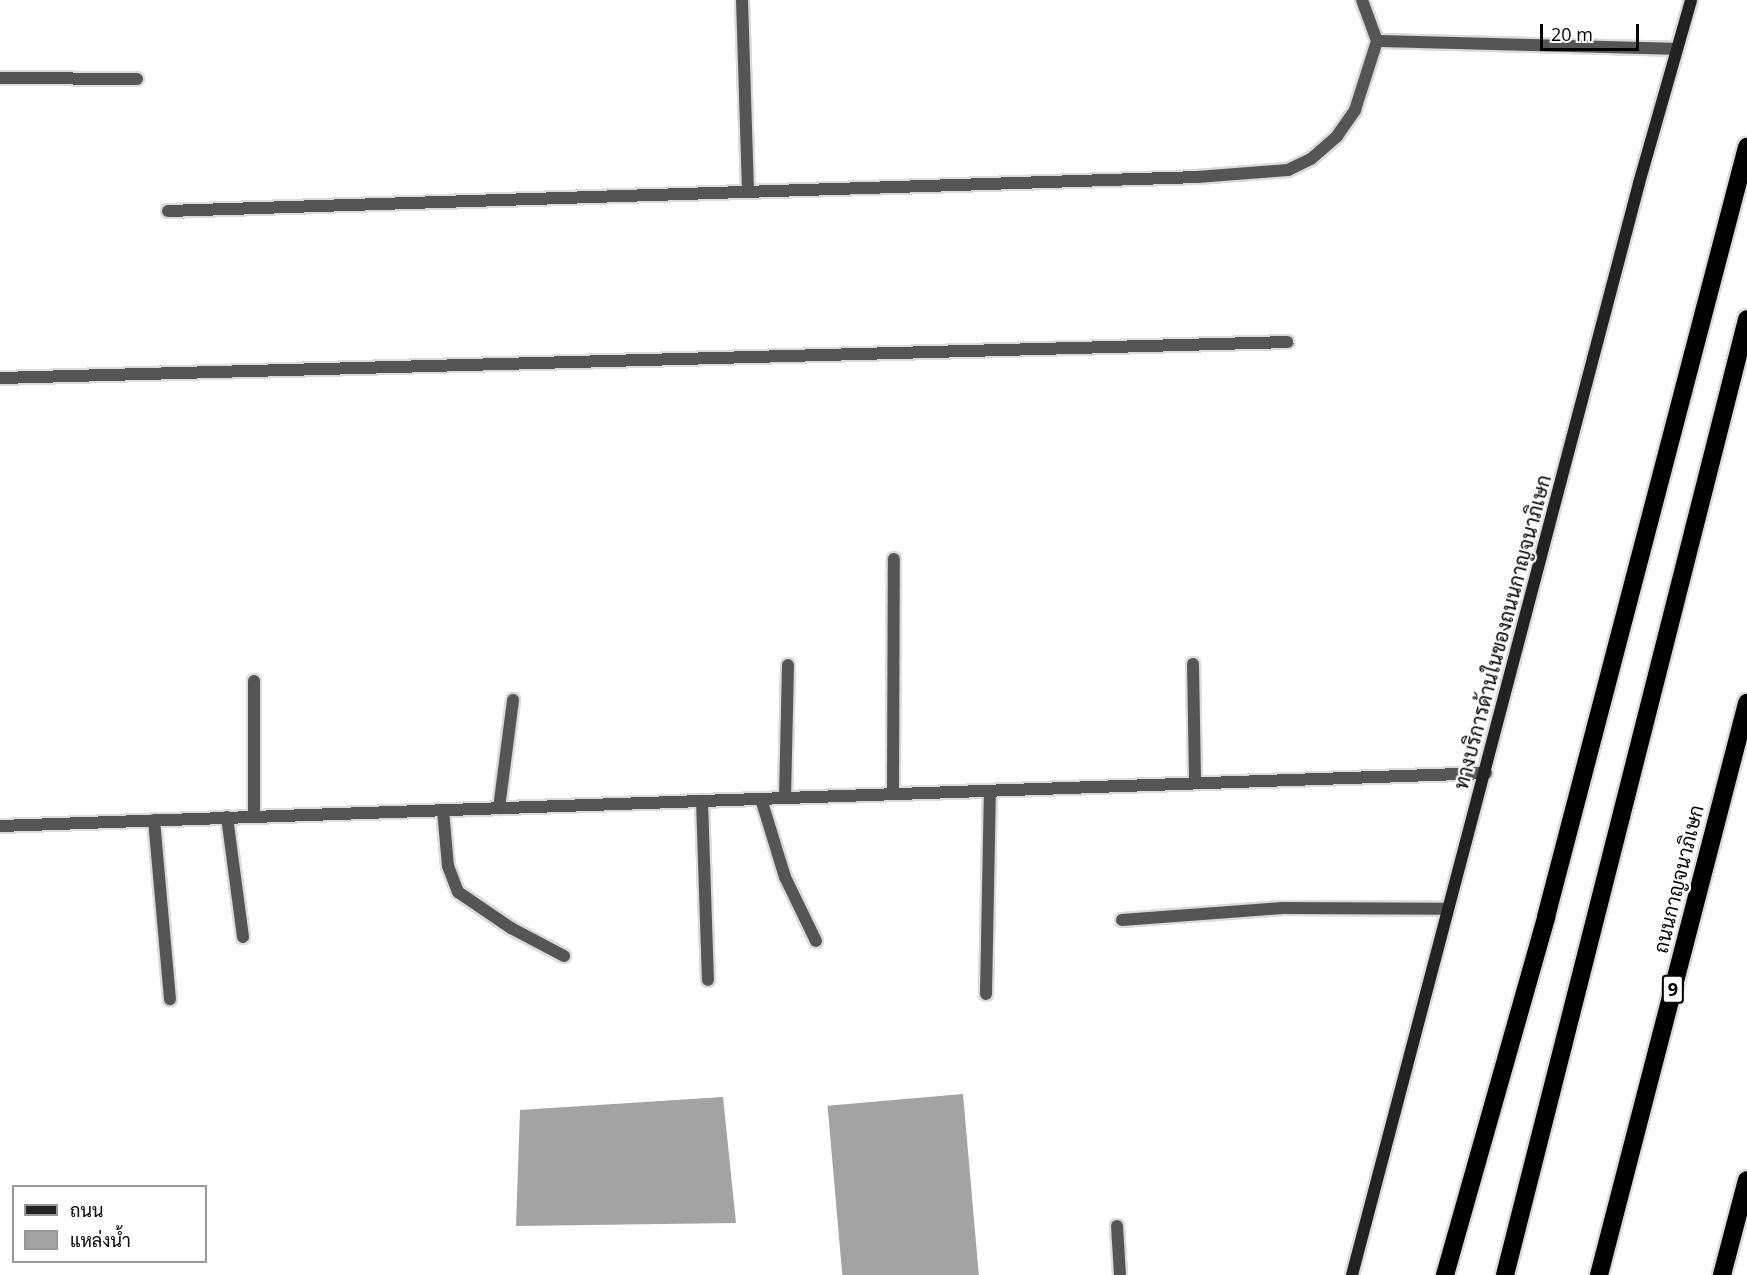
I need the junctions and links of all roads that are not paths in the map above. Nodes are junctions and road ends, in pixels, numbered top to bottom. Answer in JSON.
{"nodes":[{"id":1,"x":742,"y":0,"type":"edge"},
{"id":2,"x":1362,"y":0,"type":"edge"},
{"id":3,"x":1691,"y":0,"type":"edge"},
{"id":4,"x":1377,"y":41,"type":"junction"},
{"id":5,"x":1675,"y":49,"type":"junction"},
{"id":6,"x":0,"y":78,"type":"edge"},
{"id":7,"x":137,"y":78,"type":"dead end"},
{"id":8,"x":1747,"y":147,"type":"edge"},
{"id":9,"x":748,"y":191,"type":"junction"},
{"id":10,"x":168,"y":212,"type":"dead end"},
{"id":11,"x":1747,"y":319,"type":"edge"},
{"id":12,"x":1287,"y":342,"type":"dead end"},
{"id":13,"x":0,"y":378,"type":"edge"},
{"id":14,"x":894,"y":559,"type":"dead end"},
{"id":15,"x":1193,"y":664,"type":"dead end"},
{"id":16,"x":788,"y":665,"type":"dead end"},
{"id":17,"x":254,"y":681,"type":"dead end"},
{"id":18,"x":513,"y":700,"type":"dead end"},
{"id":19,"x":1747,"y":703,"type":"edge"},
{"id":20,"x":1486,"y":773,"type":"junction"},
{"id":21,"x":1195,"y":783,"type":"junction"},
{"id":22,"x":990,"y":790,"type":"junction"},
{"id":23,"x":893,"y":794,"type":"junction"},
{"id":24,"x":786,"y":798,"type":"junction"},
{"id":25,"x":761,"y":799,"type":"junction"},
{"id":26,"x":702,"y":801,"type":"junction"},
{"id":27,"x":500,"y":808,"type":"junction"},
{"id":28,"x":443,"y":810,"type":"junction"},
{"id":29,"x":254,"y":816,"type":"junction"},
{"id":30,"x":227,"y":818,"type":"junction"},
{"id":31,"x":154,"y":820,"type":"junction"},
{"id":32,"x":0,"y":826,"type":"edge"},
{"id":33,"x":1447,"y":909,"type":"junction"},
{"id":34,"x":1122,"y":920,"type":"dead end"},
{"id":35,"x":243,"y":937,"type":"dead end"},
{"id":36,"x":816,"y":940,"type":"dead end"},
{"id":37,"x":564,"y":956,"type":"dead end"},
{"id":38,"x":708,"y":980,"type":"dead end"},
{"id":39,"x":986,"y":994,"type":"dead end"},
{"id":40,"x":170,"y":999,"type":"dead end"},
{"id":41,"x":1747,"y":1180,"type":"edge"},
{"id":42,"x":1117,"y":1226,"type":"dead end"},
{"id":43,"x":1120,"y":1275,"type":"edge"},
{"id":44,"x":1352,"y":1275,"type":"edge"},
{"id":45,"x":1445,"y":1275,"type":"edge"},
{"id":46,"x":1504,"y":1275,"type":"edge"},
{"id":47,"x":1599,"y":1275,"type":"edge"},
{"id":48,"x":1722,"y":1275,"type":"edge"}],
"edges":[{"from":1,"to":9,"type":"street"},
{"from":2,"to":4,"type":"street"},
{"from":3,"to":5,"type":"main road","name":"ทางบริการด้านในของถนนกาญจนาภิเษก"},
{"from":4,"to":5,"type":"street"},
{"from":4,"to":9,"type":"street"},
{"from":5,"to":20,"type":"main road","name":"ทางบริการด้านในของถนนกาญจนาภิเษก"},
{"from":6,"to":7,"type":"street"},
{"from":8,"to":45,"type":"highway"},
{"from":9,"to":10,"type":"street"},
{"from":11,"to":46,"type":"highway"},
{"from":12,"to":13,"type":"street"},
{"from":14,"to":23,"type":"street"},
{"from":15,"to":21,"type":"street"},
{"from":16,"to":24,"type":"street"},
{"from":17,"to":29,"type":"street"},
{"from":18,"to":27,"type":"street"},
{"from":19,"to":47,"type":"highway","name":"ถนนกาญจนาภิเษก","number":"9"},
{"from":20,"to":21,"type":"street"},
{"from":20,"to":33,"type":"main road","name":"ทางบริการด้านในของถนนกาญจนาภิเษก"},
{"from":21,"to":22,"type":"street"},
{"from":22,"to":23,"type":"street"},
{"from":22,"to":39,"type":"street"},
{"from":23,"to":24,"type":"street"},
{"from":24,"to":25,"type":"street"},
{"from":25,"to":26,"type":"street"},
{"from":25,"to":36,"type":"street"},
{"from":26,"to":27,"type":"street"},
{"from":26,"to":38,"type":"street"},
{"from":27,"to":28,"type":"street"},
{"from":28,"to":29,"type":"street"},
{"from":28,"to":37,"type":"street"},
{"from":29,"to":30,"type":"street"},
{"from":30,"to":31,"type":"street"},
{"from":30,"to":35,"type":"street"},
{"from":31,"to":32,"type":"street"},
{"from":31,"to":40,"type":"street"},
{"from":33,"to":34,"type":"street"},
{"from":33,"to":44,"type":"main road","name":"ทางบริการด้านในของถนนกาญจนาภิเษก"},
{"from":41,"to":48,"type":"highway"},
{"from":42,"to":43,"type":"street"}]}
